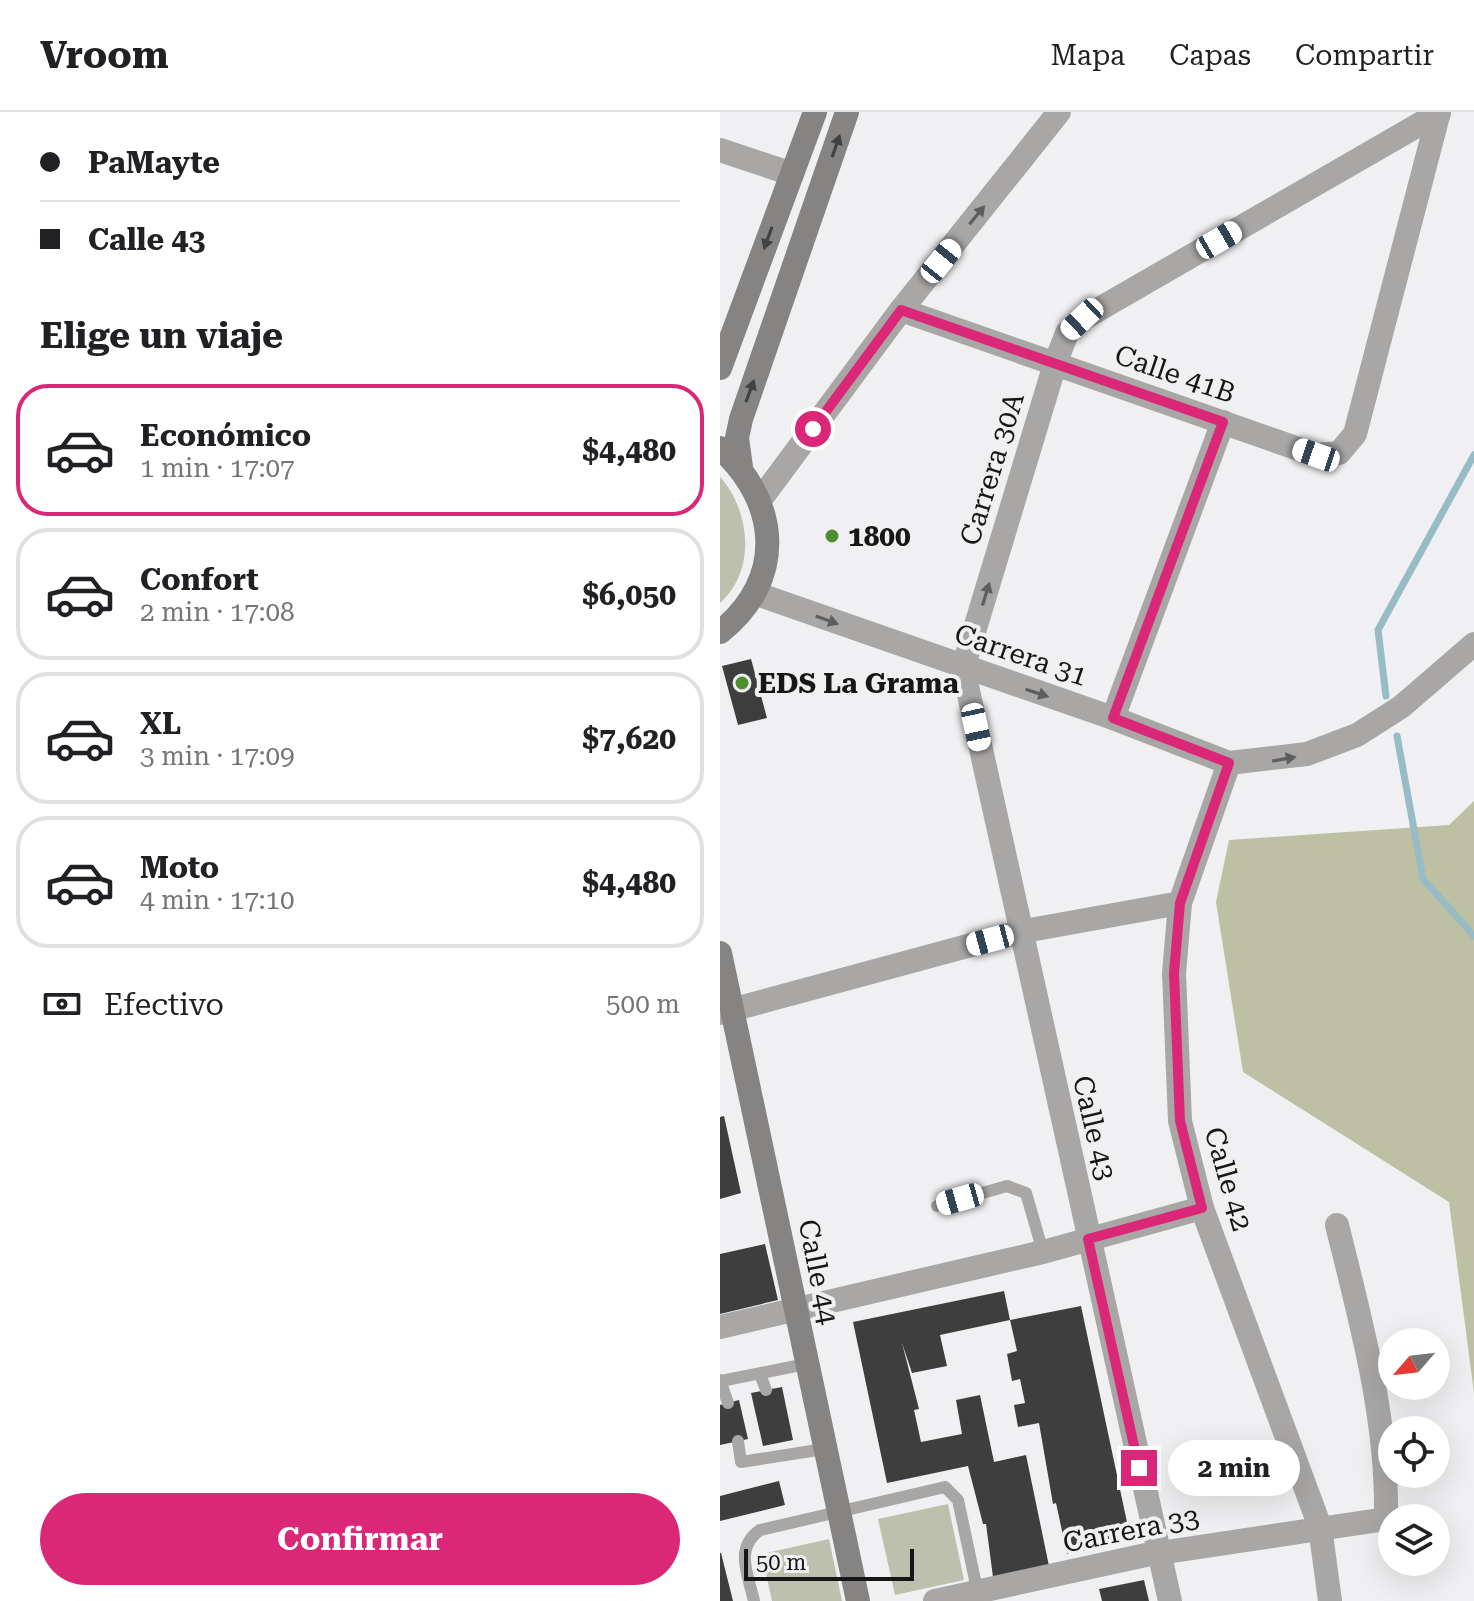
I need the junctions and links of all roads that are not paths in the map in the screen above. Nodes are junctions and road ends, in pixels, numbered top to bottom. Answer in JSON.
{"nodes":[{"id":1,"x":815,"y":112,"type":"edge"},
{"id":2,"x":847,"y":112,"type":"edge"},
{"id":3,"x":1059,"y":112,"type":"edge"},
{"id":4,"x":1439,"y":113,"type":"edge"},
{"id":5,"x":720,"y":150,"type":"edge"},
{"id":6,"x":792,"y":174,"type":"junction"},
{"id":7,"x":901,"y":310,"type":"junction"},
{"id":8,"x":1055,"y":364,"type":"junction"},
{"id":9,"x":720,"y":368,"type":"edge"},
{"id":10,"x":1223,"y":422,"type":"junction"},
{"id":11,"x":720,"y":448,"type":"edge"},
{"id":12,"x":741,"y":467,"type":"junction"},
{"id":13,"x":760,"y":500,"type":"junction"},
{"id":14,"x":754,"y":593,"type":"junction"},
{"id":15,"x":720,"y":632,"type":"edge"},
{"id":16,"x":1474,"y":644,"type":"edge"},
{"id":17,"x":963,"y":668,"type":"junction"},
{"id":18,"x":1113,"y":718,"type":"junction"},
{"id":19,"x":1229,"y":763,"type":"junction"},
{"id":20,"x":1180,"y":903,"type":"junction"},
{"id":21,"x":1019,"y":932,"type":"junction"},
{"id":22,"x":720,"y":953,"type":"edge"},
{"id":23,"x":726,"y":1012,"type":"edge"},
{"id":24,"x":937,"y":1206,"type":"dead end"},
{"id":25,"x":1202,"y":1208,"type":"junction"},
{"id":26,"x":1337,"y":1225,"type":"dead end"},
{"id":27,"x":1088,"y":1239,"type":"junction"},
{"id":28,"x":1043,"y":1252,"type":"junction"},
{"id":29,"x":794,"y":1309,"type":"junction"},
{"id":30,"x":720,"y":1327,"type":"edge"},
{"id":31,"x":806,"y":1364,"type":"junction"},
{"id":32,"x":760,"y":1374,"type":"junction"},
{"id":33,"x":720,"y":1380,"type":"edge"},
{"id":34,"x":766,"y":1390,"type":"dead end"},
{"id":35,"x":728,"y":1403,"type":"dead end"},
{"id":36,"x":738,"y":1441,"type":"dead end"},
{"id":37,"x":824,"y":1449,"type":"junction"},
{"id":38,"x":839,"y":1513,"type":"junction"},
{"id":39,"x":1320,"y":1527,"type":"junction"},
{"id":40,"x":1159,"y":1554,"type":"junction"},
{"id":41,"x":978,"y":1596,"type":"edge"},
{"id":42,"x":754,"y":1601,"type":"edge"},
{"id":43,"x":858,"y":1601,"type":"edge"},
{"id":44,"x":935,"y":1601,"type":"edge"},
{"id":45,"x":1170,"y":1601,"type":"edge"},
{"id":46,"x":1330,"y":1601,"type":"edge"}],
"edges":[{"from":1,"to":6,"type":"main road"},
{"from":12,"to":2,"type":"main road","one_way":true},
{"from":7,"to":3,"type":"street","one_way":true},
{"from":4,"to":8,"type":"street","name":"Carrera 30A"},
{"from":4,"to":10,"type":"street","name":"Calle 41B"},
{"from":5,"to":6,"type":"street"},
{"from":6,"to":9,"type":"main road","one_way":true},
{"from":7,"to":8,"type":"street","name":"Calle 41B"},
{"from":7,"to":13,"type":"street"},
{"from":8,"to":10,"type":"street","name":"Calle 41B"},
{"from":17,"to":8,"type":"street","name":"Carrera 30A","one_way":true},
{"from":10,"to":18,"type":"street"},
{"from":11,"to":12,"type":"main road"},
{"from":12,"to":13,"type":"main road"},
{"from":13,"to":14,"type":"main road"},
{"from":14,"to":15,"type":"main road"},
{"from":14,"to":17,"type":"street","name":"Carrera 31","one_way":true},
{"from":19,"to":16,"type":"street","name":"Carrera 31","one_way":true},
{"from":17,"to":18,"type":"street","name":"Carrera 31","one_way":true},
{"from":17,"to":21,"type":"street","name":"Calle 43"},
{"from":18,"to":19,"type":"street","name":"Carrera 31"},
{"from":19,"to":20,"type":"street","name":"Calle 42"},
{"from":20,"to":21,"type":"street"},
{"from":20,"to":25,"type":"street","name":"Calle 42"},
{"from":21,"to":23,"type":"street"},
{"from":21,"to":27,"type":"street","name":"Calle 43"},
{"from":22,"to":23,"type":"main road","name":"Calle 44"},
{"from":23,"to":29,"type":"main road","name":"Calle 44"},
{"from":24,"to":28,"type":"lane"},
{"from":25,"to":27,"type":"street"},
{"from":25,"to":39,"type":"street","name":"Calle 42"},
{"from":26,"to":39,"type":"street","name":"Carrera 33"},
{"from":27,"to":28,"type":"street"},
{"from":27,"to":40,"type":"street","name":"Calle 43"},
{"from":28,"to":29,"type":"street"},
{"from":29,"to":30,"type":"street"},
{"from":29,"to":31,"type":"main road","name":"Calle 44"},
{"from":31,"to":32,"type":"lane"},
{"from":31,"to":37,"type":"main road","name":"Calle 44"},
{"from":32,"to":33,"type":"lane"},
{"from":32,"to":34,"type":"lane"},
{"from":33,"to":35,"type":"lane"},
{"from":36,"to":37,"type":"lane"},
{"from":37,"to":38,"type":"main road","name":"Calle 44"},
{"from":38,"to":41,"type":"lane"},
{"from":38,"to":42,"type":"lane"},
{"from":38,"to":43,"type":"main road","name":"Calle 44"},
{"from":39,"to":40,"type":"street","name":"Carrera 33"},
{"from":39,"to":46,"type":"street","name":"Calle 42"},
{"from":40,"to":41,"type":"street","name":"Carrera 33"},
{"from":40,"to":45,"type":"street","name":"Calle 43"},
{"from":41,"to":44,"type":"street","name":"Carrera 33"}]}
